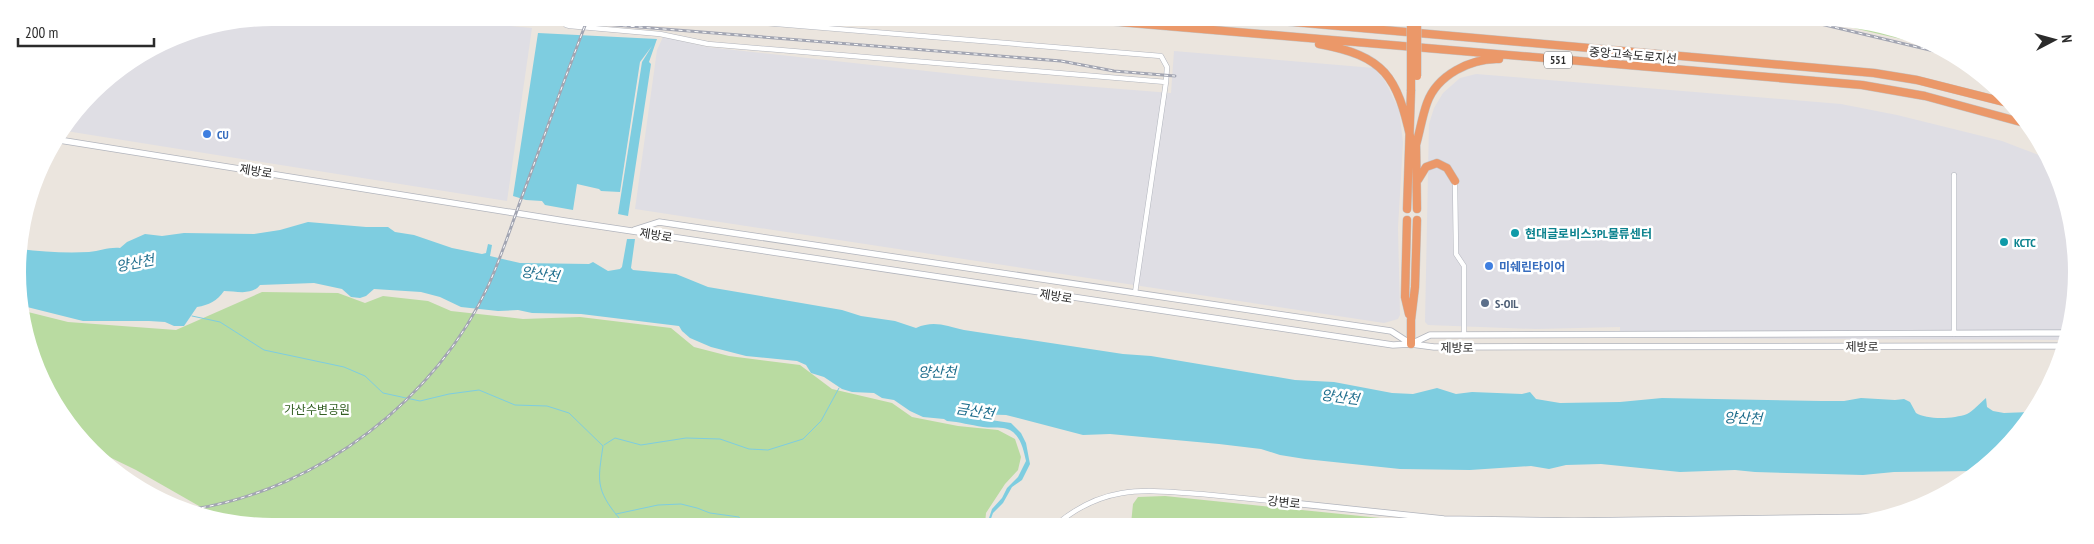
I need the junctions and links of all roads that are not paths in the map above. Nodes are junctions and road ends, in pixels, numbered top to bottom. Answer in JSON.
{"nodes":[{"id":1,"x":570,"y":26,"type":"edge"},
{"id":2,"x":805,"y":26,"type":"edge"},
{"id":3,"x":1160,"y":26,"type":"edge"},
{"id":4,"x":1344,"y":26,"type":"edge"},
{"id":5,"x":1395,"y":26,"type":"edge"},
{"id":6,"x":1411,"y":26,"type":"edge"},
{"id":7,"x":1417,"y":26,"type":"edge"},
{"id":8,"x":1236,"y":33,"type":"junction"},
{"id":9,"x":1466,"y":36,"type":"junction"},
{"id":10,"x":1681,"y":70,"type":"junction"},
{"id":11,"x":1166,"y":82,"type":"junction"},
{"id":12,"x":1414,"y":91,"type":"junction"},
{"id":13,"x":1998,"y":101,"type":"edge"},
{"id":14,"x":2016,"y":121,"type":"edge"},
{"id":15,"x":64,"y":141,"type":"edge"},
{"id":16,"x":1413,"y":142,"type":"junction"},
{"id":17,"x":1954,"y":175,"type":"dead end"},
{"id":18,"x":1455,"y":181,"type":"joint"},
{"id":19,"x":1416,"y":184,"type":"junction"},
{"id":20,"x":1407,"y":209,"type":"dead end"},
{"id":21,"x":1416,"y":209,"type":"dead end"},
{"id":22,"x":1406,"y":220,"type":"dead end"},
{"id":23,"x":1417,"y":220,"type":"dead end"},
{"id":24,"x":632,"y":231,"type":"junction"},
{"id":25,"x":1136,"y":293,"type":"junction"},
{"id":26,"x":1411,"y":320,"type":"junction"},
{"id":27,"x":2060,"y":333,"type":"edge"},
{"id":28,"x":1954,"y":334,"type":"junction"},
{"id":29,"x":1464,"y":335,"type":"junction"},
{"id":30,"x":1411,"y":344,"type":"junction"},
{"id":31,"x":2056,"y":346,"type":"edge"},
{"id":32,"x":1292,"y":503,"type":"joint"},
{"id":33,"x":1067,"y":518,"type":"edge"},
{"id":34,"x":1444,"y":518,"type":"edge"}],
"edges":[{"from":1,"to":11,"type":"street"},
{"from":2,"to":11,"type":"street"},
{"from":3,"to":8,"type":"highway","name":"중앙고속도로지선","number":"551"},
{"from":4,"to":9,"type":"highway","name":"중앙고속도로지선","number":"551"},
{"from":5,"to":9,"type":"highway"},
{"from":6,"to":12,"type":"highway","bridge":true},
{"from":7,"to":12,"type":"highway","bridge":true},
{"from":8,"to":10,"type":"highway","name":"중앙고속도로지선","number":"551"},
{"from":8,"to":16,"type":"highway"},
{"from":9,"to":13,"type":"highway","name":"중앙고속도로지선","number":"551"},
{"from":10,"to":14,"type":"highway","name":"중앙고속도로지선","number":"551"},
{"from":10,"to":16,"type":"highway"},
{"from":11,"to":25,"type":"street"},
{"from":12,"to":16,"type":"highway"},
{"from":15,"to":24,"type":"street","name":"제방로"},
{"from":16,"to":19,"type":"highway"},
{"from":16,"to":20,"type":"highway"},
{"from":17,"to":28,"type":"street"},
{"from":18,"to":19,"type":"highway"},
{"from":18,"to":29,"type":"street"},
{"from":19,"to":21,"type":"highway"},
{"from":22,"to":26,"type":"highway"},
{"from":23,"to":26,"type":"highway"},
{"from":24,"to":25,"type":"street"},
{"from":24,"to":30,"type":"street","name":"제방로"},
{"from":25,"to":30,"type":"street"},
{"from":26,"to":30,"type":"highway"},
{"from":27,"to":28,"type":"street"},
{"from":28,"to":29,"type":"street"},
{"from":29,"to":30,"type":"street"},
{"from":30,"to":31,"type":"street","name":"제방로"},
{"from":32,"to":33,"type":"street","name":"강변로"},
{"from":32,"to":34,"type":"street","name":"강변로"}]}
